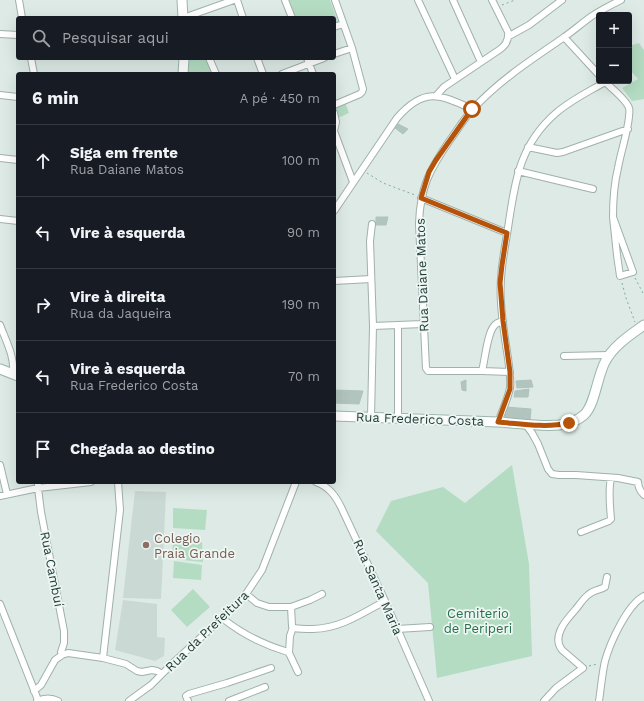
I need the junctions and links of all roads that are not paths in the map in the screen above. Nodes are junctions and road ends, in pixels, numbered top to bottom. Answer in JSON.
{"nodes":[{"id":1,"x":19,"y":0,"type":"edge"},
{"id":2,"x":182,"y":0,"type":"edge"},
{"id":3,"x":235,"y":0,"type":"edge"},
{"id":4,"x":285,"y":0,"type":"edge"},
{"id":5,"x":334,"y":0,"type":"edge"},
{"id":6,"x":418,"y":0,"type":"edge"},
{"id":7,"x":453,"y":0,"type":"edge"},
{"id":8,"x":492,"y":0,"type":"edge"},
{"id":9,"x":562,"y":0,"type":"edge"},
{"id":10,"x":621,"y":0,"type":"edge"},
{"id":11,"x":22,"y":16,"type":"edge"},
{"id":12,"x":185,"y":16,"type":"edge"},
{"id":13,"x":196,"y":16,"type":"edge"},
{"id":14,"x":242,"y":16,"type":"edge"},
{"id":15,"x":291,"y":16,"type":"edge"},
{"id":16,"x":343,"y":24,"type":"junction"},
{"id":17,"x":336,"y":27,"type":"edge"},
{"id":18,"x":0,"y":34,"type":"edge"},
{"id":19,"x":16,"y":35,"type":"edge"},
{"id":20,"x":509,"y":35,"type":"junction"},
{"id":21,"x":564,"y":37,"type":"junction"},
{"id":22,"x":352,"y":48,"type":"junction"},
{"id":23,"x":336,"y":53,"type":"edge"},
{"id":24,"x":31,"y":60,"type":"edge"},
{"id":25,"x":184,"y":60,"type":"edge"},
{"id":26,"x":210,"y":60,"type":"edge"},
{"id":27,"x":258,"y":60,"type":"edge"},
{"id":28,"x":308,"y":61,"type":"edge"},
{"id":29,"x":481,"y":62,"type":"junction"},
{"id":30,"x":34,"y":72,"type":"edge"},
{"id":31,"x":183,"y":72,"type":"edge"},
{"id":32,"x":215,"y":72,"type":"edge"},
{"id":33,"x":262,"y":72,"type":"edge"},
{"id":34,"x":286,"y":72,"type":"edge"},
{"id":35,"x":312,"y":72,"type":"edge"},
{"id":36,"x":596,"y":73,"type":"edge"},
{"id":37,"x":455,"y":79,"type":"junction"},
{"id":38,"x":599,"y":84,"type":"edge"},
{"id":39,"x":607,"y":84,"type":"edge"},
{"id":40,"x":0,"y":96,"type":"edge"},
{"id":41,"x":436,"y":96,"type":"junction"},
{"id":42,"x":16,"y":97,"type":"edge"},
{"id":43,"x":336,"y":104,"type":"edge"},
{"id":44,"x":472,"y":109,"type":"junction"},
{"id":45,"x":628,"y":129,"type":"junction"},
{"id":46,"x":336,"y":136,"type":"edge"},
{"id":47,"x":528,"y":147,"type":"junction"},
{"id":48,"x":0,"y":158,"type":"edge"},
{"id":49,"x":16,"y":160,"type":"edge"},
{"id":50,"x":518,"y":171,"type":"junction"},
{"id":51,"x":353,"y":182,"type":"junction"},
{"id":52,"x":593,"y":189,"type":"dead end"},
{"id":53,"x":421,"y":198,"type":"junction"},
{"id":54,"x":336,"y":208,"type":"edge"},
{"id":55,"x":613,"y":217,"type":"junction"},
{"id":56,"x":0,"y":219,"type":"edge"},
{"id":57,"x":16,"y":221,"type":"edge"},
{"id":58,"x":372,"y":224,"type":"dead end"},
{"id":59,"x":507,"y":233,"type":"junction"},
{"id":60,"x":371,"y":279,"type":"junction"},
{"id":61,"x":336,"y":281,"type":"edge"},
{"id":62,"x":503,"y":321,"type":"junction"},
{"id":63,"x":423,"y":324,"type":"junction"},
{"id":64,"x":0,"y":325,"type":"edge"},
{"id":65,"x":644,"y":325,"type":"edge"},
{"id":66,"x":373,"y":326,"type":"junction"},
{"id":67,"x":398,"y":326,"type":"junction"},
{"id":68,"x":609,"y":355,"type":"junction"},
{"id":69,"x":564,"y":356,"type":"dead end"},
{"id":70,"x":0,"y":369,"type":"edge"},
{"id":71,"x":482,"y":371,"type":"junction"},
{"id":72,"x":510,"y":372,"type":"junction"},
{"id":73,"x":16,"y":375,"type":"edge"},
{"id":74,"x":336,"y":416,"type":"edge"},
{"id":75,"x":371,"y":418,"type":"junction"},
{"id":76,"x":398,"y":418,"type":"junction"},
{"id":77,"x":498,"y":422,"type":"junction"},
{"id":78,"x":526,"y":425,"type":"junction"},
{"id":79,"x":0,"y":465,"type":"edge"},
{"id":80,"x":610,"y":478,"type":"junction"},
{"id":81,"x":641,"y":483,"type":"edge"},
{"id":82,"x":56,"y":484,"type":"edge"},
{"id":83,"x":118,"y":484,"type":"edge"},
{"id":84,"x":295,"y":484,"type":"edge"},
{"id":85,"x":320,"y":484,"type":"edge"},
{"id":86,"x":38,"y":485,"type":"edge"},
{"id":87,"x":3,"y":495,"type":"edge"},
{"id":88,"x":644,"y":495,"type":"edge"},
{"id":89,"x":581,"y":532,"type":"dead end"},
{"id":90,"x":607,"y":577,"type":"dead end"},
{"id":91,"x":246,"y":594,"type":"junction"},
{"id":92,"x":322,"y":594,"type":"dead end"},
{"id":93,"x":644,"y":596,"type":"edge"},
{"id":94,"x":385,"y":601,"type":"junction"},
{"id":95,"x":0,"y":604,"type":"edge"},
{"id":96,"x":291,"y":607,"type":"junction"},
{"id":97,"x":222,"y":618,"type":"junction"},
{"id":98,"x":293,"y":627,"type":"junction"},
{"id":99,"x":430,"y":627,"type":"dead end"},
{"id":100,"x":397,"y":628,"type":"junction"},
{"id":101,"x":290,"y":653,"type":"junction"},
{"id":102,"x":62,"y":655,"type":"junction"},
{"id":103,"x":103,"y":658,"type":"junction"},
{"id":104,"x":271,"y":668,"type":"dead end"},
{"id":105,"x":298,"y":672,"type":"dead end"},
{"id":106,"x":162,"y":674,"type":"junction"},
{"id":107,"x":265,"y":688,"type":"dead end"},
{"id":108,"x":34,"y":691,"type":"junction"},
{"id":109,"x":37,"y":701,"type":"edge"},
{"id":110,"x":58,"y":701,"type":"edge"},
{"id":111,"x":129,"y":701,"type":"edge"},
{"id":112,"x":188,"y":701,"type":"edge"},
{"id":113,"x":229,"y":701,"type":"edge"},
{"id":114,"x":429,"y":701,"type":"edge"},
{"id":115,"x":544,"y":701,"type":"edge"},
{"id":116,"x":599,"y":701,"type":"edge"}],
"edges":[{"from":1,"to":11,"type":"street"},
{"from":2,"to":12,"type":"main road"},
{"from":3,"to":13,"type":"street"},
{"from":3,"to":14,"type":"street"},
{"from":4,"to":15,"type":"street"},
{"from":5,"to":16,"type":"street"},
{"from":6,"to":37,"type":"street"},
{"from":7,"to":29,"type":"street"},
{"from":8,"to":20,"type":"street"},
{"from":9,"to":20,"type":"street"},
{"from":10,"to":21,"type":"street","name":"Rua Daiane Matos"},
{"from":16,"to":17,"type":"street"},
{"from":16,"to":22,"type":"street"},
{"from":18,"to":19,"type":"street"},
{"from":20,"to":29,"type":"street"},
{"from":21,"to":36,"type":"street"},
{"from":21,"to":44,"type":"street","name":"Rua Daiane Matos"},
{"from":22,"to":23,"type":"street"},
{"from":22,"to":43,"type":"street"},
{"from":24,"to":30,"type":"street"},
{"from":25,"to":31,"type":"main road"},
{"from":26,"to":32,"type":"street"},
{"from":27,"to":33,"type":"street"},
{"from":28,"to":34,"type":"street"},
{"from":28,"to":35,"type":"street"},
{"from":29,"to":37,"type":"street"},
{"from":37,"to":41,"type":"street"},
{"from":38,"to":47,"type":"street"},
{"from":39,"to":45,"type":"street"},
{"from":40,"to":42,"type":"street"},
{"from":41,"to":44,"type":"street"},
{"from":41,"to":51,"type":"street"},
{"from":44,"to":53,"type":"street","name":"Rua Daiane Matos"},
{"from":45,"to":47,"type":"street"},
{"from":45,"to":55,"type":"street"},
{"from":46,"to":51,"type":"street"},
{"from":47,"to":50,"type":"street"},
{"from":48,"to":49,"type":"street"},
{"from":50,"to":52,"type":"street"},
{"from":50,"to":59,"type":"street"},
{"from":51,"to":54,"type":"street"},
{"from":53,"to":59,"type":"street"},
{"from":53,"to":63,"type":"street","name":"Rua Daiane Matos"},
{"from":55,"to":55,"type":"street"},
{"from":56,"to":57,"type":"street"},
{"from":58,"to":60,"type":"street"},
{"from":59,"to":62,"type":"street"},
{"from":60,"to":61,"type":"street"},
{"from":60,"to":66,"type":"street"},
{"from":62,"to":71,"type":"street"},
{"from":62,"to":72,"type":"street"},
{"from":63,"to":67,"type":"street"},
{"from":63,"to":71,"type":"street","name":"Rua Daiane Matos"},
{"from":64,"to":73,"type":"street"},
{"from":65,"to":68,"type":"main road","name":"Rua Frederico Costa"},
{"from":66,"to":67,"type":"street"},
{"from":66,"to":75,"type":"street"},
{"from":67,"to":76,"type":"street"},
{"from":68,"to":69,"type":"street"},
{"from":68,"to":78,"type":"main road","name":"Rua Frederico Costa"},
{"from":70,"to":73,"type":"main road"},
{"from":71,"to":72,"type":"street","name":"Rua Daiane Matos"},
{"from":72,"to":77,"type":"street"},
{"from":74,"to":75,"type":"main road","name":"Rua Frederico Costa"},
{"from":75,"to":76,"type":"main road","name":"Rua Frederico Costa"},
{"from":76,"to":77,"type":"main road","name":"Rua Frederico Costa"},
{"from":77,"to":78,"type":"main road","name":"Rua Frederico Costa"},
{"from":78,"to":80,"type":"street"},
{"from":79,"to":87,"type":"street"},
{"from":80,"to":81,"type":"street"},
{"from":80,"to":89,"type":"street"},
{"from":81,"to":88,"type":"street"},
{"from":82,"to":86,"type":"street"},
{"from":83,"to":103,"type":"street"},
{"from":84,"to":91,"type":"street","name":"Rua da Prefeitura"},
{"from":85,"to":94,"type":"street","name":"Rua Santa Maria"},
{"from":86,"to":87,"type":"street"},
{"from":86,"to":102,"type":"street","name":"Rua Cambuí"},
{"from":90,"to":115,"type":"street"},
{"from":91,"to":96,"type":"street"},
{"from":91,"to":97,"type":"street","name":"Rua da Prefeitura"},
{"from":92,"to":96,"type":"street"},
{"from":93,"to":116,"type":"street"},
{"from":94,"to":98,"type":"street"},
{"from":94,"to":100,"type":"street","name":"Rua Santa Maria"},
{"from":95,"to":108,"type":"street"},
{"from":96,"to":98,"type":"street"},
{"from":97,"to":101,"type":"street"},
{"from":97,"to":106,"type":"street","name":"Rua da Prefeitura"},
{"from":98,"to":101,"type":"street"},
{"from":99,"to":100,"type":"street"},
{"from":100,"to":114,"type":"street","name":"Rua Santa Maria"},
{"from":101,"to":105,"type":"street"},
{"from":102,"to":103,"type":"street"},
{"from":102,"to":108,"type":"street"},
{"from":103,"to":106,"type":"street"},
{"from":104,"to":112,"type":"street"},
{"from":106,"to":111,"type":"street","name":"Rua da Prefeitura"},
{"from":107,"to":113,"type":"street"},
{"from":108,"to":109,"type":"street"},
{"from":109,"to":110,"type":"street"}]}
